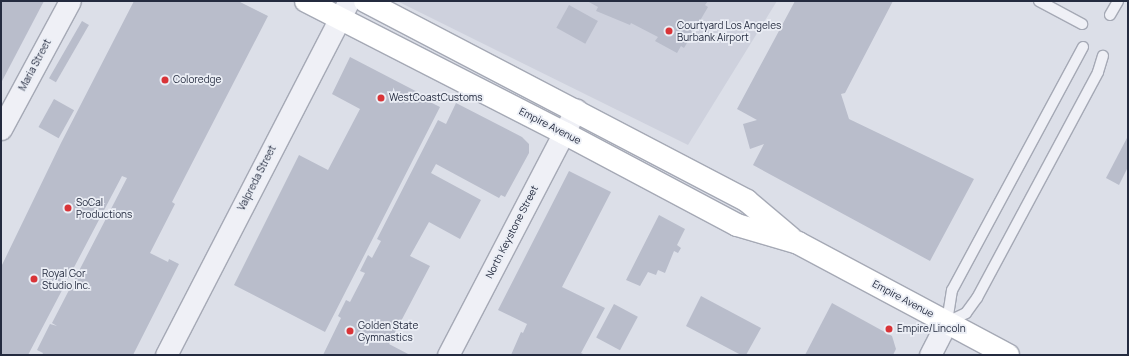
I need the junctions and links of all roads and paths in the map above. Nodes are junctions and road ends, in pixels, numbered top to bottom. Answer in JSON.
{"nodes":[{"id":1,"x":70,"y":1,"type":"edge"},
{"id":2,"x":306,"y":1,"type":"edge"},
{"id":3,"x":365,"y":1,"type":"edge"},
{"id":4,"x":1039,"y":1,"type":"edge"},
{"id":5,"x":1118,"y":1,"type":"edge"},
{"id":6,"x":344,"y":10,"type":"edge"},
{"id":7,"x":1110,"y":15,"type":"dead end"},
{"id":8,"x":1082,"y":24,"type":"dead end"},
{"id":9,"x":1083,"y":47,"type":"dead end"},
{"id":10,"x":1103,"y":56,"type":"dead end"},
{"id":11,"x":576,"y":109,"type":"junction"},
{"id":12,"x":1,"y":129,"type":"edge"},
{"id":13,"x":564,"y":133,"type":"junction"},
{"id":14,"x":798,"y":244,"type":"junction"},
{"id":15,"x":947,"y":322,"type":"junction"},
{"id":16,"x":166,"y":355,"type":"edge"},
{"id":17,"x":448,"y":355,"type":"edge"},
{"id":18,"x":930,"y":355,"type":"edge"},
{"id":19,"x":1008,"y":355,"type":"edge"}],
"edges":[{"from":1,"to":12,"type":"street","name":"Maria Street"},
{"from":2,"to":6,"type":"main road","name":"Empire Avenue"},
{"from":3,"to":11,"type":"main road","name":"Empire Avenue"},
{"from":4,"to":8,"type":"lane"},
{"from":5,"to":7,"type":"lane"},
{"from":6,"to":13,"type":"main road","name":"Empire Avenue"},
{"from":6,"to":16,"type":"street","name":"Valpreda Street"},
{"from":9,"to":15,"type":"lane"},
{"from":10,"to":15,"type":"lane"},
{"from":11,"to":13,"type":"street","name":"North Keystone Street"},
{"from":11,"to":14,"type":"main road","name":"Empire Avenue"},
{"from":13,"to":14,"type":"main road","name":"Empire Avenue"},
{"from":13,"to":17,"type":"street","name":"North Keystone Street"},
{"from":14,"to":15,"type":"main road","name":"Empire Avenue"},
{"from":15,"to":18,"type":"street"},
{"from":15,"to":19,"type":"main road","name":"Empire Avenue"}]}
